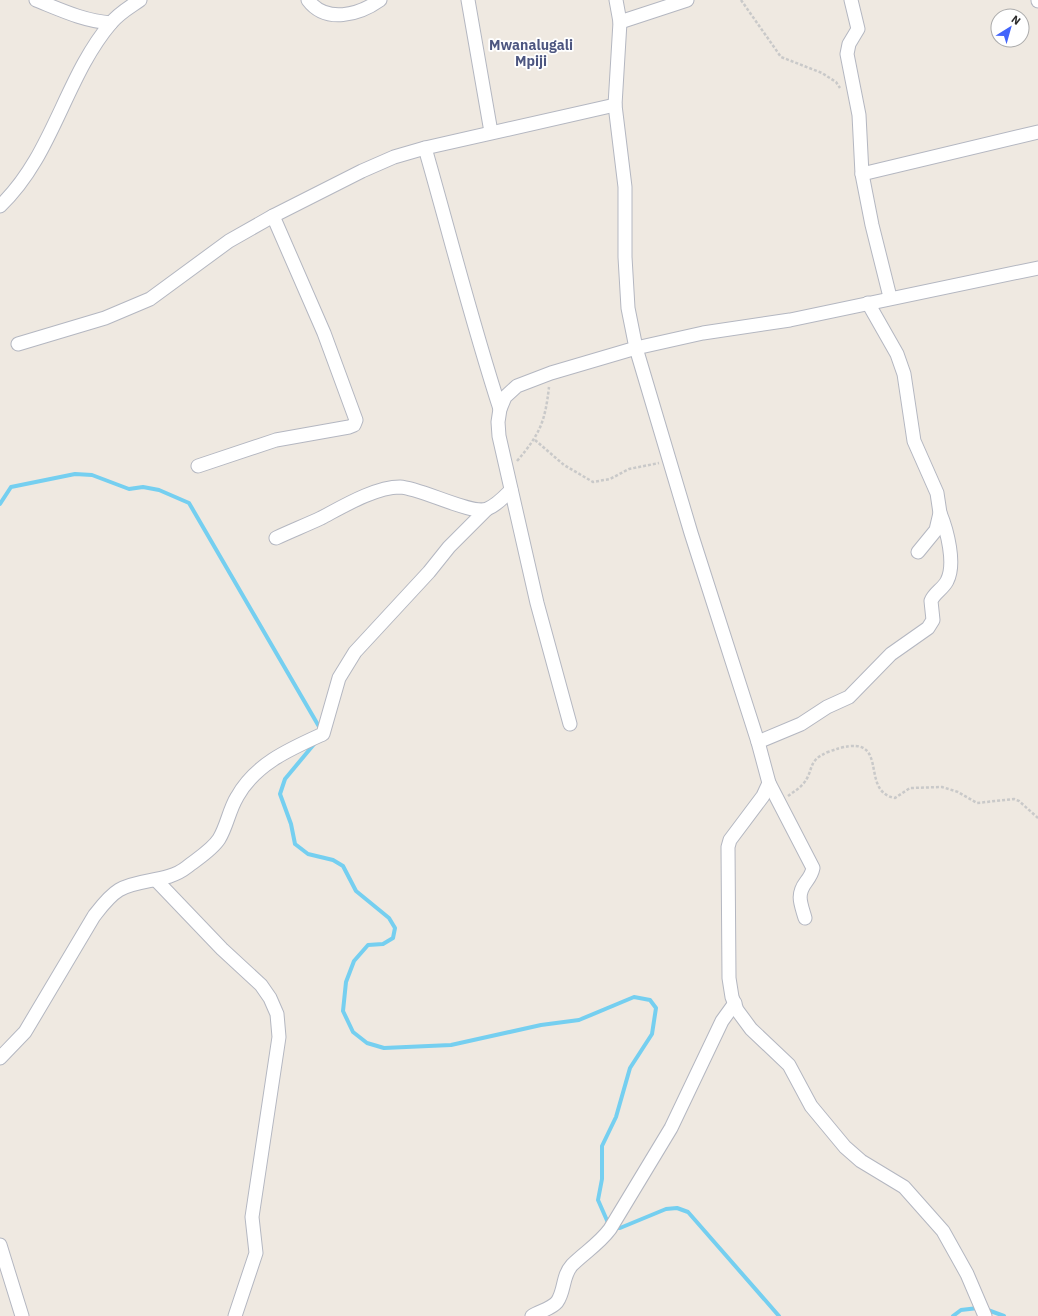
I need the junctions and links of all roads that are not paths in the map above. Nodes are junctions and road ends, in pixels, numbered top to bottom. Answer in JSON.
{"nodes":[{"id":1,"x":36,"y":0,"type":"edge"},
{"id":2,"x":140,"y":0,"type":"edge"},
{"id":3,"x":308,"y":0,"type":"edge"},
{"id":4,"x":380,"y":0,"type":"edge"},
{"id":5,"x":468,"y":0,"type":"edge"},
{"id":6,"x":616,"y":0,"type":"edge"},
{"id":7,"x":687,"y":0,"type":"edge"},
{"id":8,"x":851,"y":0,"type":"edge"},
{"id":9,"x":620,"y":22,"type":"junction"},
{"id":10,"x":111,"y":23,"type":"junction"},
{"id":11,"x":615,"y":105,"type":"junction"},
{"id":12,"x":491,"y":132,"type":"junction"},
{"id":13,"x":1038,"y":132,"type":"edge"},
{"id":14,"x":425,"y":148,"type":"junction"},
{"id":15,"x":862,"y":174,"type":"junction"},
{"id":16,"x":0,"y":206,"type":"edge"},
{"id":17,"x":273,"y":216,"type":"junction"},
{"id":18,"x":1038,"y":268,"type":"edge"},
{"id":19,"x":890,"y":298,"type":"junction"},
{"id":20,"x":868,"y":303,"type":"junction"},
{"id":21,"x":18,"y":344,"type":"dead end"},
{"id":22,"x":636,"y":348,"type":"junction"},
{"id":23,"x":500,"y":410,"type":"junction"},
{"id":24,"x":198,"y":466,"type":"dead end"},
{"id":25,"x":511,"y":490,"type":"junction"},
{"id":26,"x":486,"y":510,"type":"junction"},
{"id":27,"x":940,"y":514,"type":"junction"},
{"id":28,"x":276,"y":538,"type":"dead end"},
{"id":29,"x":918,"y":552,"type":"dead end"},
{"id":30,"x":570,"y":724,"type":"dead end"},
{"id":31,"x":758,"y":742,"type":"junction"},
{"id":32,"x":769,"y":783,"type":"junction"},
{"id":33,"x":156,"y":880,"type":"junction"},
{"id":34,"x":805,"y":918,"type":"dead end"},
{"id":35,"x":735,"y":1003,"type":"junction"},
{"id":36,"x":0,"y":1058,"type":"edge"},
{"id":37,"x":0,"y":1245,"type":"edge"},
{"id":38,"x":22,"y":1316,"type":"edge"},
{"id":39,"x":235,"y":1316,"type":"edge"},
{"id":40,"x":532,"y":1316,"type":"edge"},
{"id":41,"x":985,"y":1316,"type":"edge"}],
"edges":[{"from":1,"to":10,"type":"street"},
{"from":2,"to":10,"type":"street"},
{"from":3,"to":4,"type":"street"},
{"from":5,"to":12,"type":"street"},
{"from":6,"to":9,"type":"street"},
{"from":7,"to":9,"type":"street"},
{"from":8,"to":15,"type":"street"},
{"from":9,"to":11,"type":"street"},
{"from":10,"to":16,"type":"street"},
{"from":11,"to":12,"type":"street"},
{"from":11,"to":22,"type":"street"},
{"from":12,"to":14,"type":"street"},
{"from":13,"to":15,"type":"street"},
{"from":14,"to":17,"type":"street"},
{"from":14,"to":23,"type":"street"},
{"from":15,"to":19,"type":"street"},
{"from":17,"to":21,"type":"street"},
{"from":17,"to":24,"type":"street"},
{"from":18,"to":19,"type":"street"},
{"from":19,"to":20,"type":"street"},
{"from":20,"to":22,"type":"street"},
{"from":20,"to":27,"type":"street"},
{"from":22,"to":23,"type":"street"},
{"from":22,"to":31,"type":"street"},
{"from":23,"to":25,"type":"street"},
{"from":25,"to":26,"type":"street"},
{"from":25,"to":30,"type":"street"},
{"from":26,"to":28,"type":"street"},
{"from":26,"to":33,"type":"street"},
{"from":27,"to":29,"type":"street"},
{"from":27,"to":31,"type":"street"},
{"from":31,"to":32,"type":"street"},
{"from":32,"to":34,"type":"street"},
{"from":32,"to":35,"type":"street"},
{"from":33,"to":36,"type":"street"},
{"from":33,"to":39,"type":"street"},
{"from":35,"to":40,"type":"street"},
{"from":35,"to":41,"type":"street"},
{"from":37,"to":38,"type":"street"}]}
